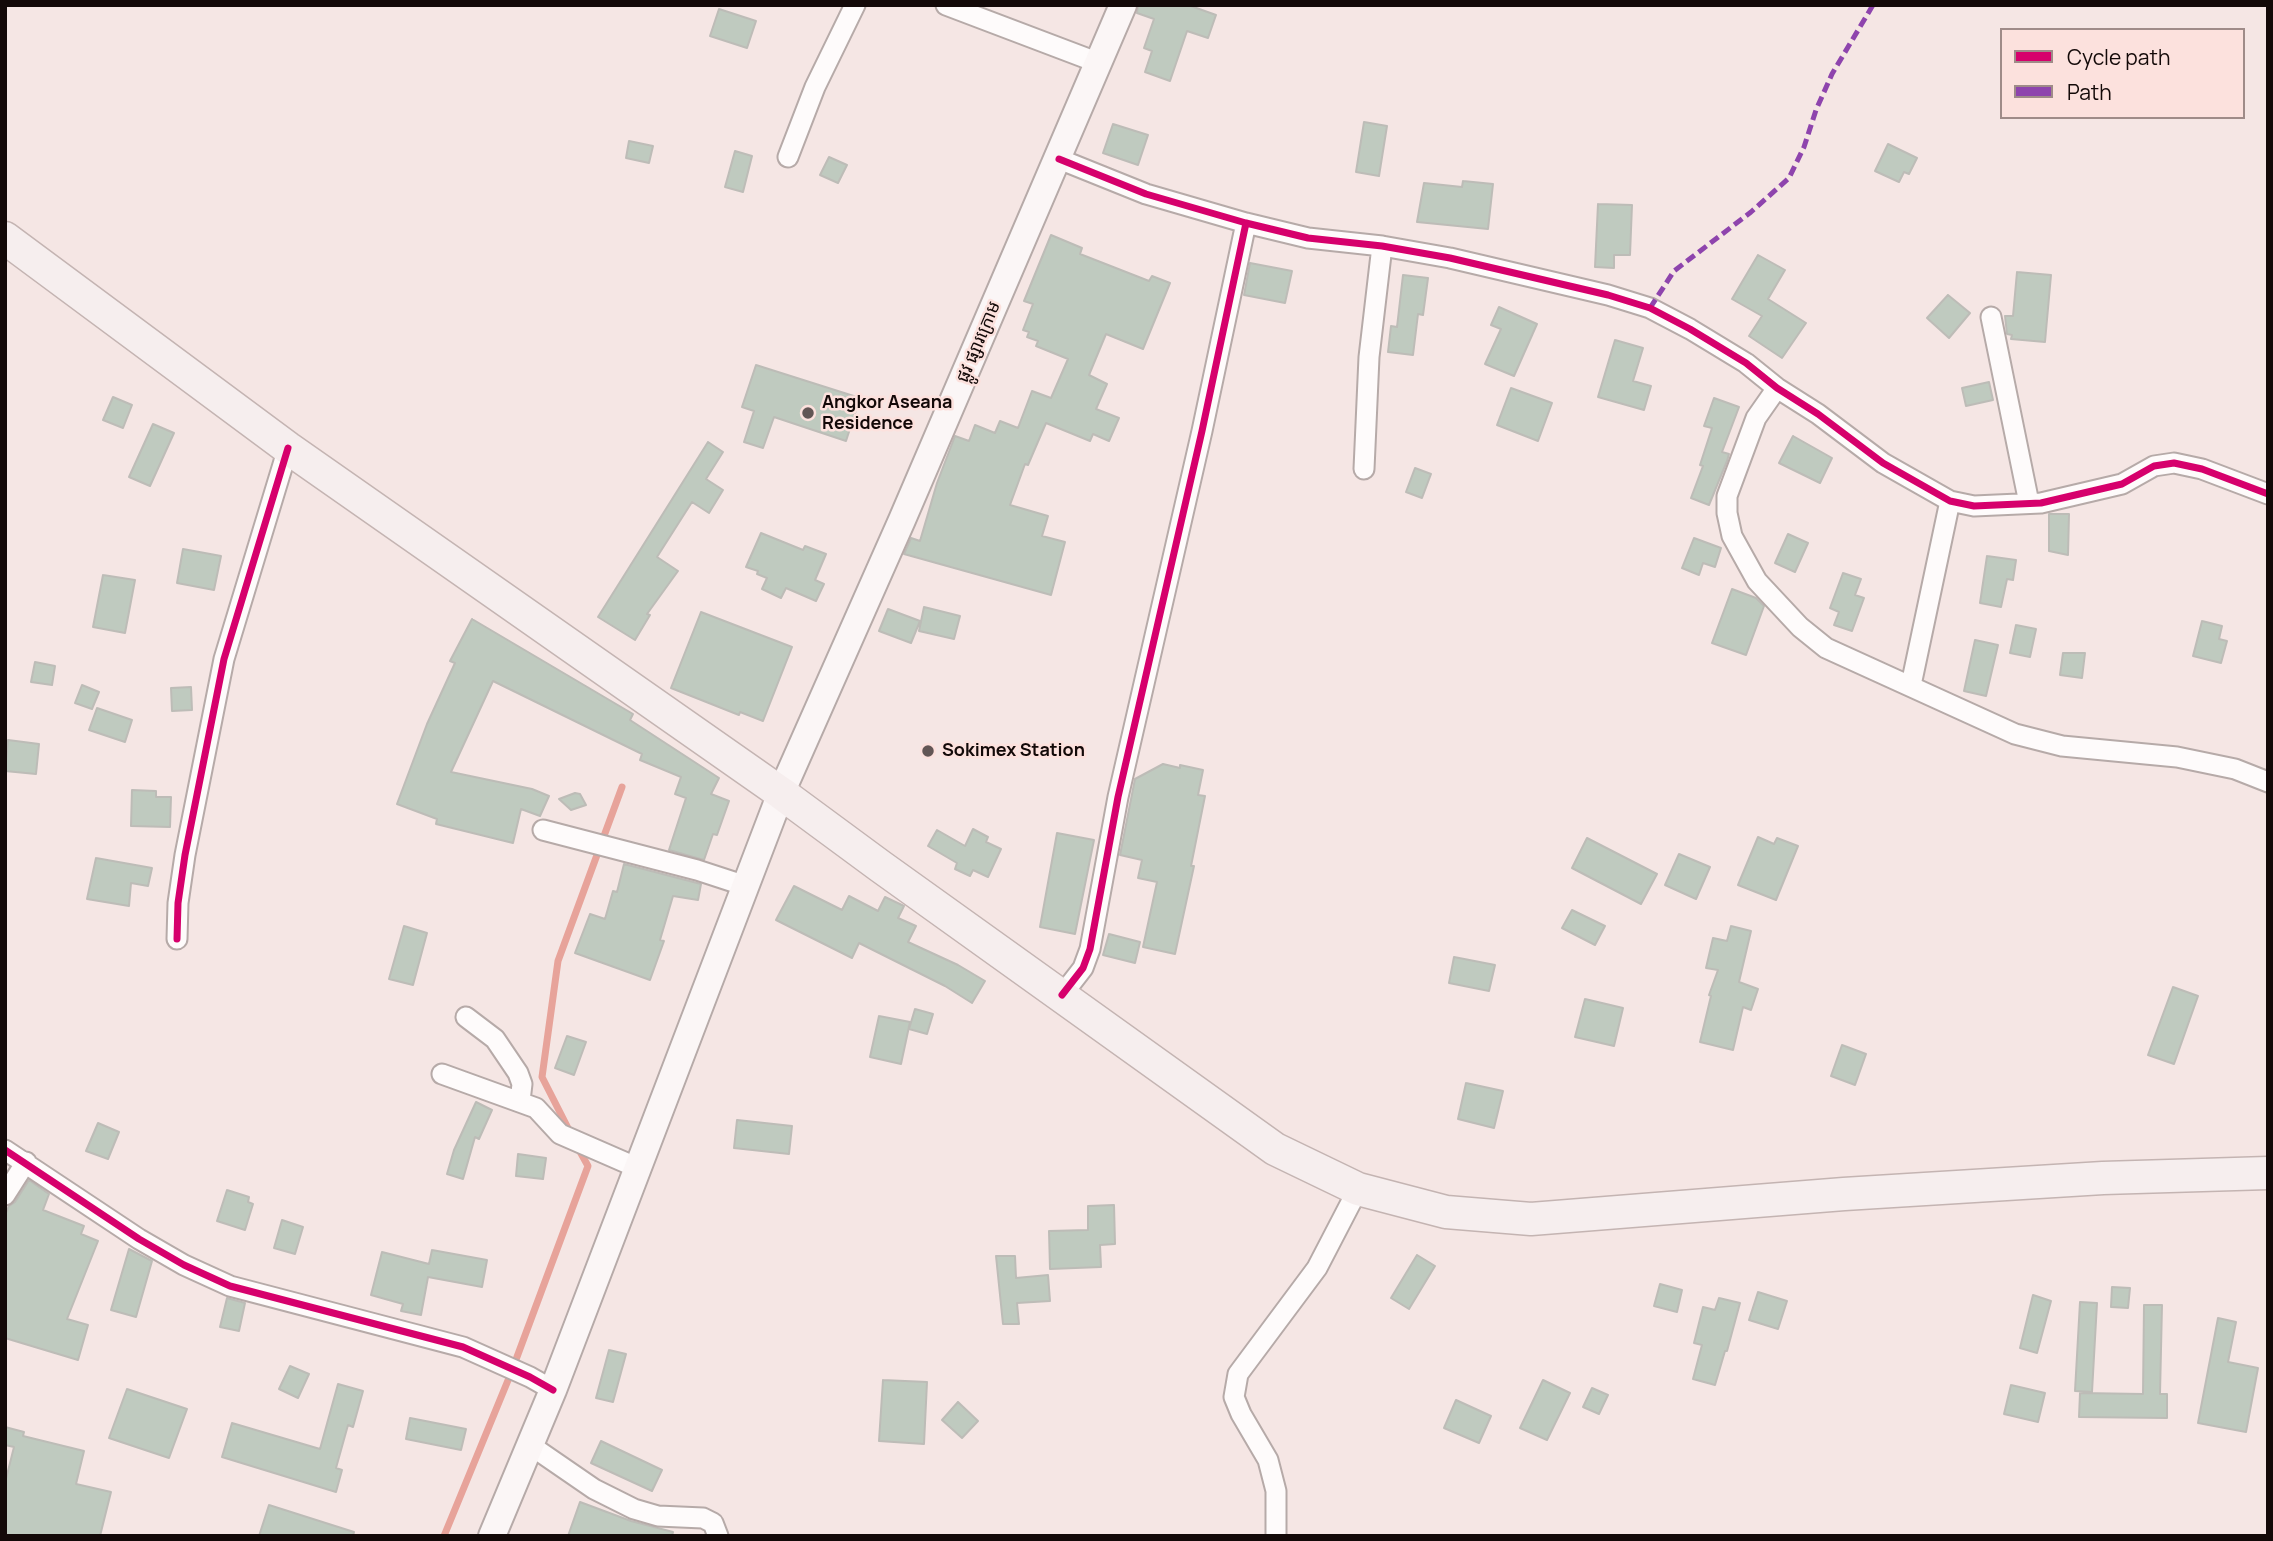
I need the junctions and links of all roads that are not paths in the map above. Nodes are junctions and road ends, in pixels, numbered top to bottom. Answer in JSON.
{"nodes":[{"id":1,"x":855,"y":5,"type":"edge"},
{"id":2,"x":946,"y":5,"type":"edge"},
{"id":3,"x":1123,"y":5,"type":"edge"},
{"id":4,"x":1098,"y":63,"type":"junction"},
{"id":5,"x":788,"y":156,"type":"dead end"},
{"id":6,"x":1059,"y":159,"type":"junction"},
{"id":7,"x":1246,"y":223,"type":"junction"},
{"id":8,"x":5,"y":238,"type":"edge"},
{"id":9,"x":1382,"y":246,"type":"junction"},
{"id":10,"x":1991,"y":317,"type":"dead end"},
{"id":11,"x":1777,"y":388,"type":"junction"},
{"id":12,"x":288,"y":448,"type":"junction"},
{"id":13,"x":1364,"y":469,"type":"dead end"},
{"id":14,"x":2268,"y":494,"type":"edge"},
{"id":15,"x":1951,"y":501,"type":"junction"},
{"id":16,"x":2029,"y":503,"type":"junction"},
{"id":17,"x":1911,"y":685,"type":"junction"},
{"id":18,"x":2268,"y":782,"type":"edge"},
{"id":19,"x":781,"y":793,"type":"junction"},
{"id":20,"x":543,"y":830,"type":"dead end"},
{"id":21,"x":746,"y":886,"type":"junction"},
{"id":22,"x":177,"y":939,"type":"dead end"},
{"id":23,"x":1062,"y":995,"type":"junction"},
{"id":24,"x":466,"y":1017,"type":"dead end"},
{"id":25,"x":442,"y":1074,"type":"dead end"},
{"id":26,"x":520,"y":1101,"type":"junction"},
{"id":27,"x":5,"y":1150,"type":"edge"},
{"id":28,"x":26,"y":1162,"type":"junction"},
{"id":29,"x":638,"y":1168,"type":"junction"},
{"id":30,"x":2268,"y":1173,"type":"edge"},
{"id":31,"x":1358,"y":1189,"type":"junction"},
{"id":32,"x":5,"y":1195,"type":"edge"},
{"id":33,"x":541,"y":1383,"type":"junction"},
{"id":34,"x":530,"y":1445,"type":"junction"},
{"id":35,"x":492,"y":1536,"type":"edge"},
{"id":36,"x":718,"y":1536,"type":"edge"},
{"id":37,"x":1276,"y":1536,"type":"edge"}],
"edges":[{"from":1,"to":5,"type":"street"},
{"from":2,"to":4,"type":"street"},
{"from":3,"to":4,"type":"main road","name":"ផ្លូវ ផ្សារក្រោម"},
{"from":4,"to":6,"type":"main road","name":"ផ្លូវ ផ្សារក្រោម"},
{"from":6,"to":7,"type":"street"},
{"from":6,"to":19,"type":"main road","name":"ផ្លូវ ផ្សារក្រោម"},
{"from":7,"to":9,"type":"street"},
{"from":7,"to":23,"type":"street"},
{"from":8,"to":12,"type":"highway"},
{"from":9,"to":11,"type":"street"},
{"from":9,"to":13,"type":"street"},
{"from":10,"to":16,"type":"street"},
{"from":11,"to":15,"type":"street"},
{"from":11,"to":17,"type":"street"},
{"from":12,"to":19,"type":"highway"},
{"from":12,"to":22,"type":"street"},
{"from":14,"to":16,"type":"street"},
{"from":15,"to":16,"type":"street"},
{"from":15,"to":17,"type":"street"},
{"from":17,"to":18,"type":"street"},
{"from":19,"to":21,"type":"main road","name":"ផ្លូវ ផ្សារក្រោម"},
{"from":19,"to":23,"type":"highway"},
{"from":20,"to":21,"type":"street"},
{"from":21,"to":29,"type":"main road","name":"ផ្លូវ ផ្សារក្រោម"},
{"from":23,"to":31,"type":"highway"},
{"from":24,"to":26,"type":"street"},
{"from":25,"to":26,"type":"street"},
{"from":26,"to":29,"type":"street"},
{"from":27,"to":28,"type":"street"},
{"from":28,"to":32,"type":"street"},
{"from":28,"to":33,"type":"street"},
{"from":29,"to":33,"type":"main road","name":"ផ្លូវ ផ្សារក្រោម"},
{"from":30,"to":31,"type":"highway"},
{"from":31,"to":37,"type":"street"},
{"from":33,"to":34,"type":"main road","name":"ផ្លូវ ផ្សារក្រោម"},
{"from":34,"to":35,"type":"main road","name":"ផ្លូវ ផ្សារក្រោម"},
{"from":34,"to":36,"type":"street"}]}
